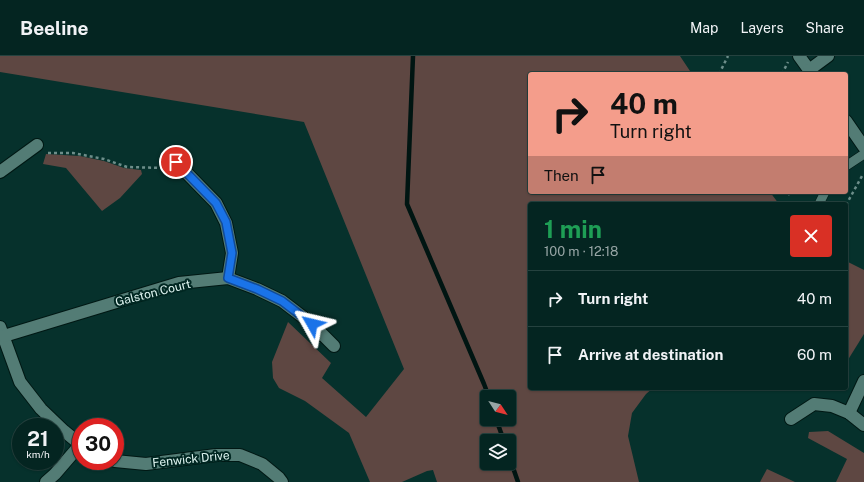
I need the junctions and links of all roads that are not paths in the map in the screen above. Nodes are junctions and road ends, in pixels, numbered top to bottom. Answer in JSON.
{"nodes":[{"id":1,"x":799,"y":56,"type":"edge"},
{"id":2,"x":828,"y":56,"type":"edge"},
{"id":3,"x":811,"y":72,"type":"edge"},
{"id":4,"x":848,"y":125,"type":"edge"},
{"id":5,"x":37,"y":145,"type":"road end"},
{"id":6,"x":864,"y":147,"type":"edge"},
{"id":7,"x":864,"y":154,"type":"edge"},
{"id":8,"x":176,"y":162,"type":"road end"},
{"id":9,"x":848,"y":165,"type":"edge"},
{"id":10,"x":0,"y":172,"type":"edge"},
{"id":11,"x":228,"y":278,"type":"junction"},
{"id":12,"x":2,"y":332,"type":"edge"},
{"id":13,"x":334,"y":346,"type":"dead end"},
{"id":14,"x":864,"y":381,"type":"edge"},
{"id":15,"x":849,"y":413,"type":"junction"},
{"id":16,"x":791,"y":419,"type":"dead end"},
{"id":17,"x":864,"y":425,"type":"edge"},
{"id":18,"x":72,"y":438,"type":"edge"},
{"id":19,"x":72,"y":454,"type":"edge"},
{"id":20,"x":124,"y":462,"type":"edge"},
{"id":21,"x":46,"y":482,"type":"edge"},
{"id":22,"x":282,"y":482,"type":"edge"}],
"edges":[{"from":1,"to":3,"type":"street"},
{"from":2,"to":3,"type":"street"},
{"from":4,"to":6,"type":"street"},
{"from":5,"to":10,"type":"street"},
{"from":7,"to":9,"type":"lane"},
{"from":8,"to":11,"type":"street"},
{"from":11,"to":12,"type":"street","name":"Galston Court"},
{"from":11,"to":13,"type":"street","name":"Galston Court"},
{"from":12,"to":18,"type":"street"},
{"from":14,"to":15,"type":"street"},
{"from":15,"to":16,"type":"street"},
{"from":15,"to":17,"type":"street"},
{"from":19,"to":21,"type":"street"},
{"from":20,"to":22,"type":"street","name":"Fenwick Drive"}]}
